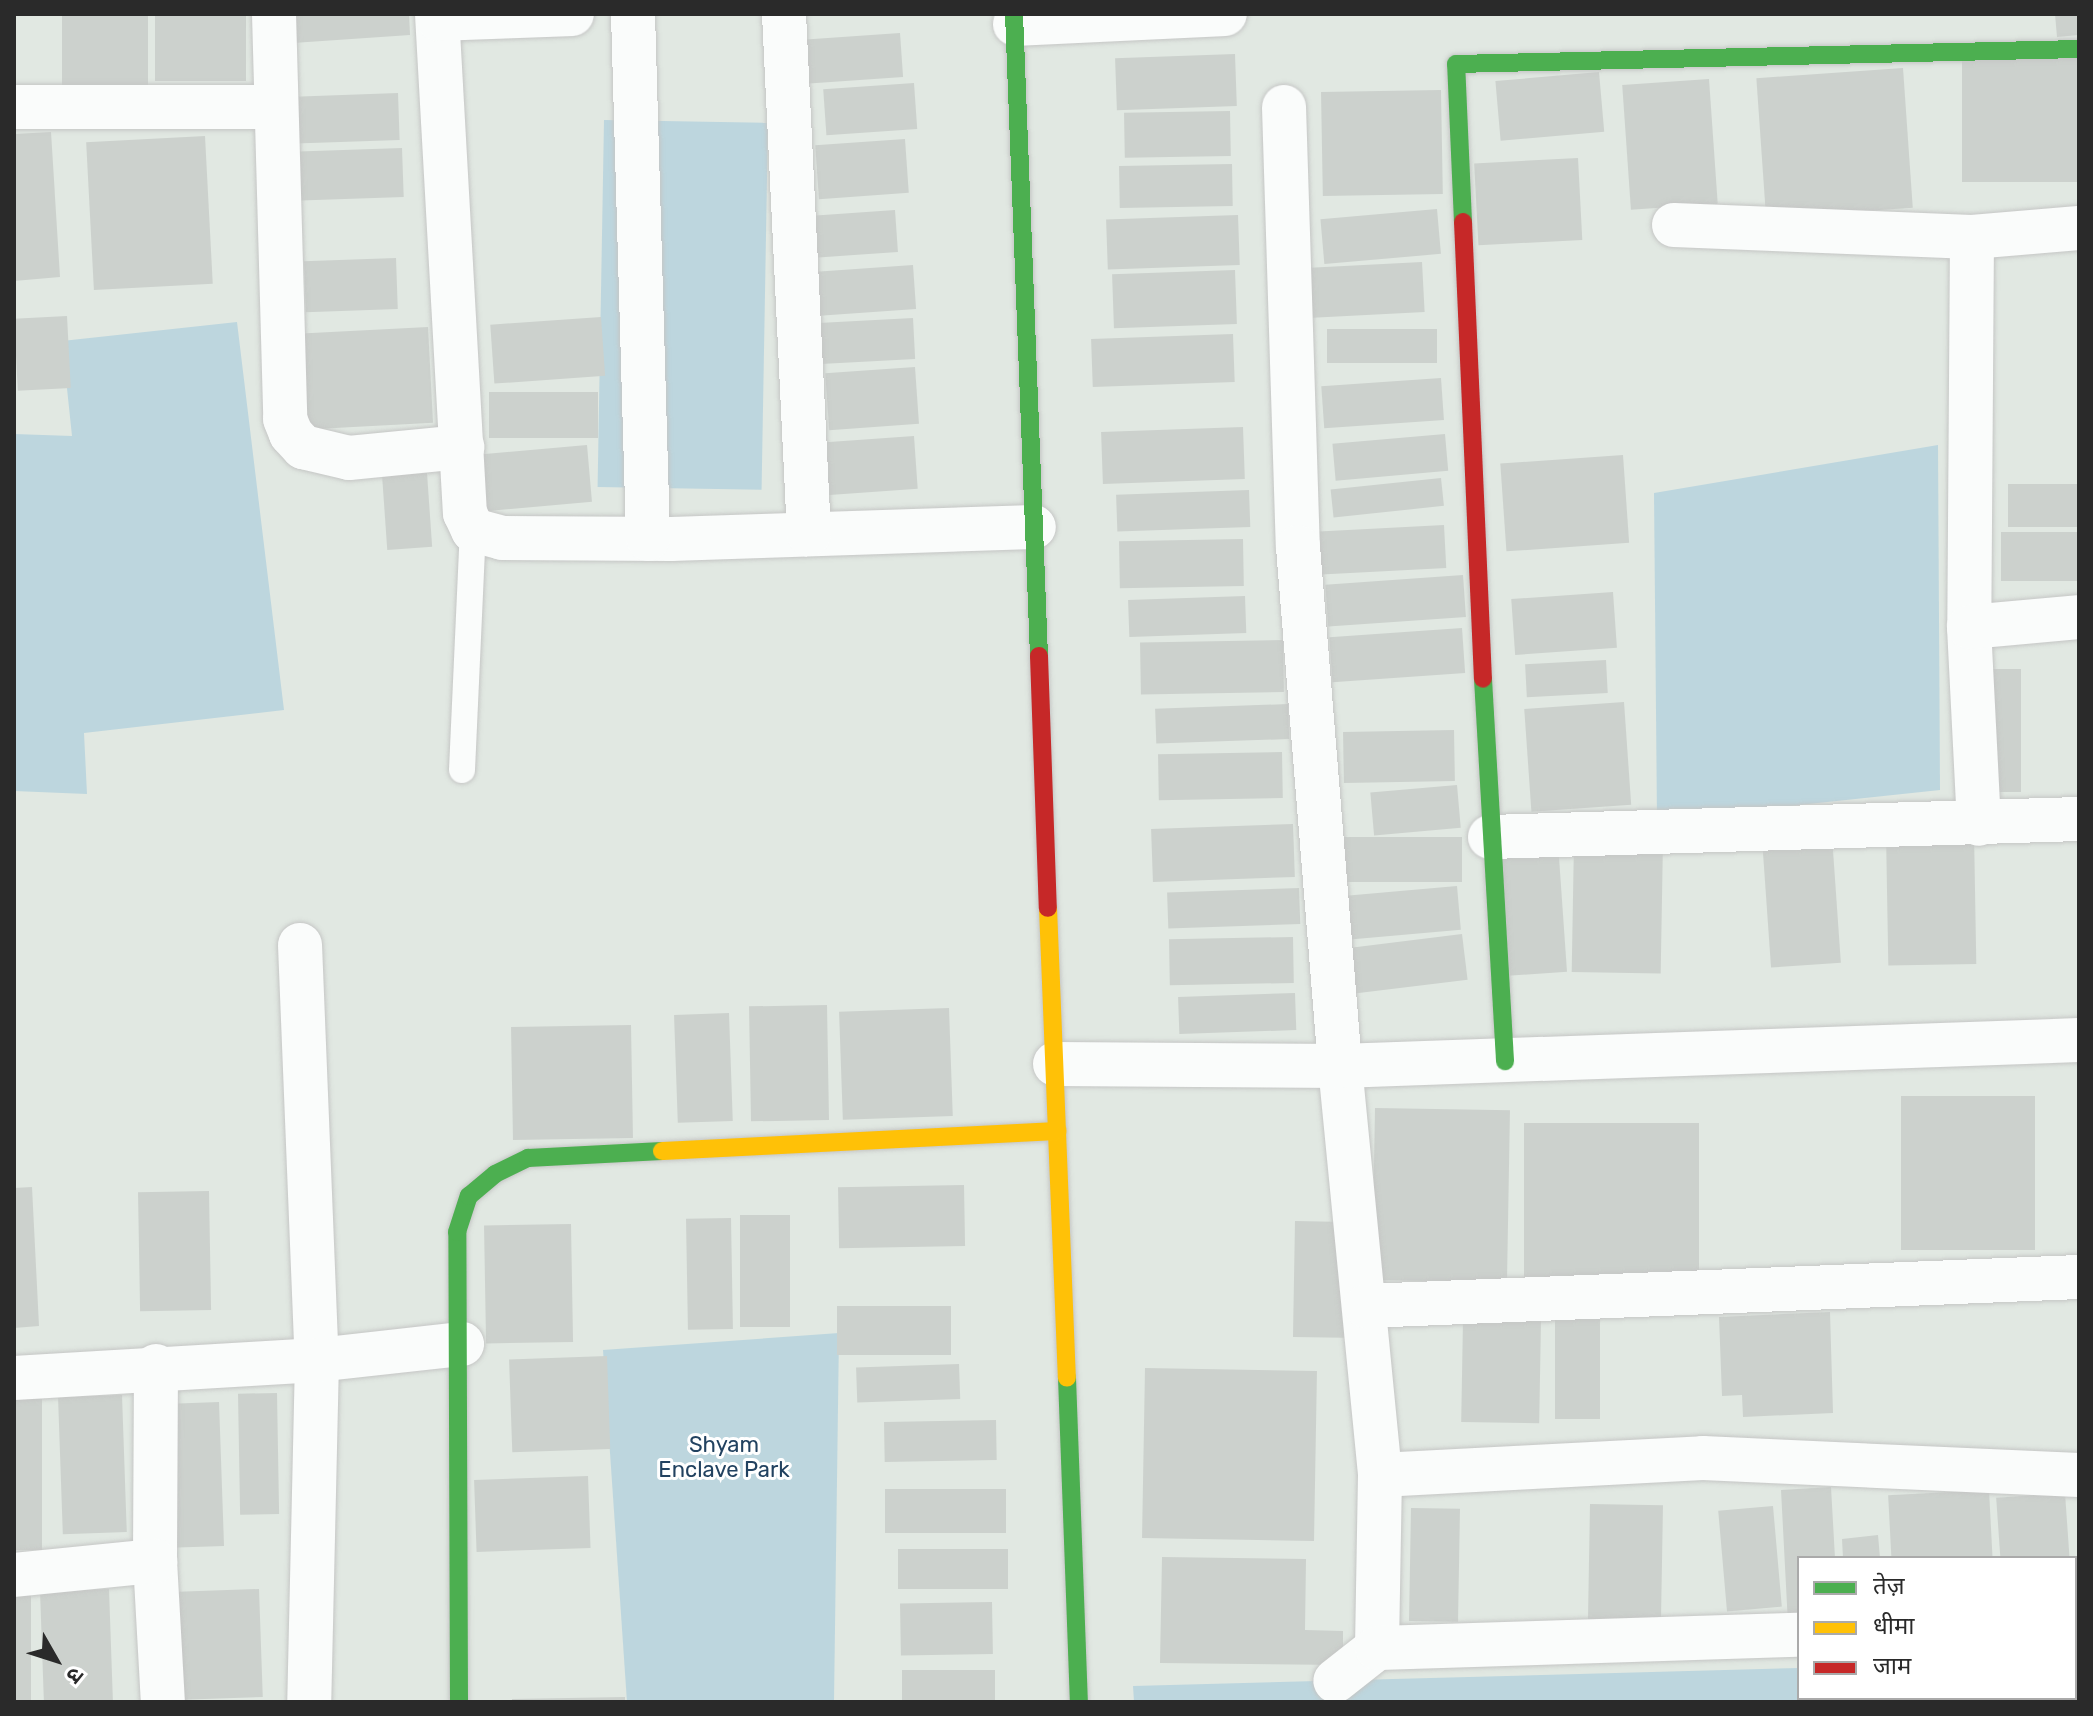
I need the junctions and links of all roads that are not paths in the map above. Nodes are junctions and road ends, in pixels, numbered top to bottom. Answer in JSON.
{"nodes":[{"id":1,"x":274,"y":14,"type":"edge"},
{"id":2,"x":572,"y":14,"type":"edge"},
{"id":3,"x":633,"y":14,"type":"edge"},
{"id":4,"x":784,"y":14,"type":"edge"},
{"id":5,"x":1225,"y":14,"type":"edge"},
{"id":6,"x":438,"y":17,"type":"edge"},
{"id":7,"x":1015,"y":19,"type":"edge"},
{"id":8,"x":2079,"y":49,"type":"edge"},
{"id":9,"x":14,"y":107,"type":"edge"},
{"id":10,"x":276,"y":107,"type":"junction"},
{"id":11,"x":1284,"y":107,"type":"dead end"},
{"id":12,"x":1674,"y":225,"type":"dead end"},
{"id":13,"x":2079,"y":228,"type":"edge"},
{"id":14,"x":1972,"y":237,"type":"junction"},
{"id":15,"x":462,"y":447,"type":"junction"},
{"id":16,"x":1034,"y":527,"type":"junction"},
{"id":17,"x":473,"y":530,"type":"junction"},
{"id":18,"x":809,"y":534,"type":"junction"},
{"id":19,"x":648,"y":539,"type":"junction"},
{"id":20,"x":2079,"y":617,"type":"edge"},
{"id":21,"x":1969,"y":627,"type":"junction"},
{"id":22,"x":462,"y":770,"type":"dead end"},
{"id":23,"x":2079,"y":819,"type":"edge"},
{"id":24,"x":1979,"y":824,"type":"junction"},
{"id":25,"x":1490,"y":837,"type":"junction"},
{"id":26,"x":300,"y":945,"type":"dead end"},
{"id":27,"x":2079,"y":1040,"type":"edge"},
{"id":28,"x":1505,"y":1061,"type":"junction"},
{"id":29,"x":1055,"y":1064,"type":"junction"},
{"id":30,"x":1340,"y":1066,"type":"junction"},
{"id":31,"x":1057,"y":1131,"type":"junction"},
{"id":32,"x":2079,"y":1277,"type":"edge"},
{"id":33,"x":1366,"y":1306,"type":"junction"},
{"id":34,"x":462,"y":1344,"type":"junction"},
{"id":35,"x":317,"y":1360,"type":"junction"},
{"id":36,"x":156,"y":1366,"type":"junction"},
{"id":37,"x":14,"y":1378,"type":"edge"},
{"id":38,"x":1380,"y":1475,"type":"junction"},
{"id":39,"x":2079,"y":1475,"type":"edge"},
{"id":40,"x":155,"y":1561,"type":"junction"},
{"id":41,"x":14,"y":1575,"type":"edge"},
{"id":42,"x":1797,"y":1635,"type":"edge"},
{"id":43,"x":1377,"y":1648,"type":"junction"},
{"id":44,"x":1335,"y":1681,"type":"dead end"},
{"id":45,"x":163,"y":1702,"type":"edge"},
{"id":46,"x":309,"y":1702,"type":"edge"},
{"id":47,"x":459,"y":1702,"type":"edge"},
{"id":48,"x":1079,"y":1702,"type":"edge"}],
"edges":[{"from":1,"to":10,"type":"street"},
{"from":2,"to":6,"type":"street"},
{"from":3,"to":19,"type":"street"},
{"from":4,"to":18,"type":"street"},
{"from":5,"to":7,"type":"street"},
{"from":6,"to":15,"type":"street"},
{"from":7,"to":16,"type":"street"},
{"from":8,"to":25,"type":"street"},
{"from":9,"to":10,"type":"street"},
{"from":10,"to":15,"type":"street"},
{"from":11,"to":30,"type":"street"},
{"from":12,"to":14,"type":"street"},
{"from":13,"to":14,"type":"street"},
{"from":14,"to":21,"type":"street"},
{"from":15,"to":17,"type":"street"},
{"from":16,"to":18,"type":"street"},
{"from":16,"to":29,"type":"street"},
{"from":17,"to":19,"type":"street"},
{"from":17,"to":22,"type":"lane"},
{"from":18,"to":19,"type":"street"},
{"from":20,"to":21,"type":"street"},
{"from":21,"to":24,"type":"street"},
{"from":23,"to":24,"type":"street"},
{"from":24,"to":25,"type":"street"},
{"from":25,"to":28,"type":"street"},
{"from":26,"to":35,"type":"street"},
{"from":27,"to":28,"type":"street"},
{"from":28,"to":30,"type":"street"},
{"from":29,"to":30,"type":"street"},
{"from":29,"to":31,"type":"street"},
{"from":30,"to":33,"type":"street"},
{"from":31,"to":34,"type":"street"},
{"from":31,"to":48,"type":"street"},
{"from":32,"to":33,"type":"street"},
{"from":33,"to":38,"type":"street"},
{"from":34,"to":35,"type":"street"},
{"from":34,"to":47,"type":"street"},
{"from":35,"to":36,"type":"street"},
{"from":35,"to":46,"type":"street"},
{"from":36,"to":37,"type":"street"},
{"from":36,"to":40,"type":"street"},
{"from":38,"to":39,"type":"street"},
{"from":38,"to":43,"type":"street"},
{"from":40,"to":41,"type":"street"},
{"from":40,"to":45,"type":"street"},
{"from":42,"to":43,"type":"street"},
{"from":43,"to":44,"type":"street"}]}
